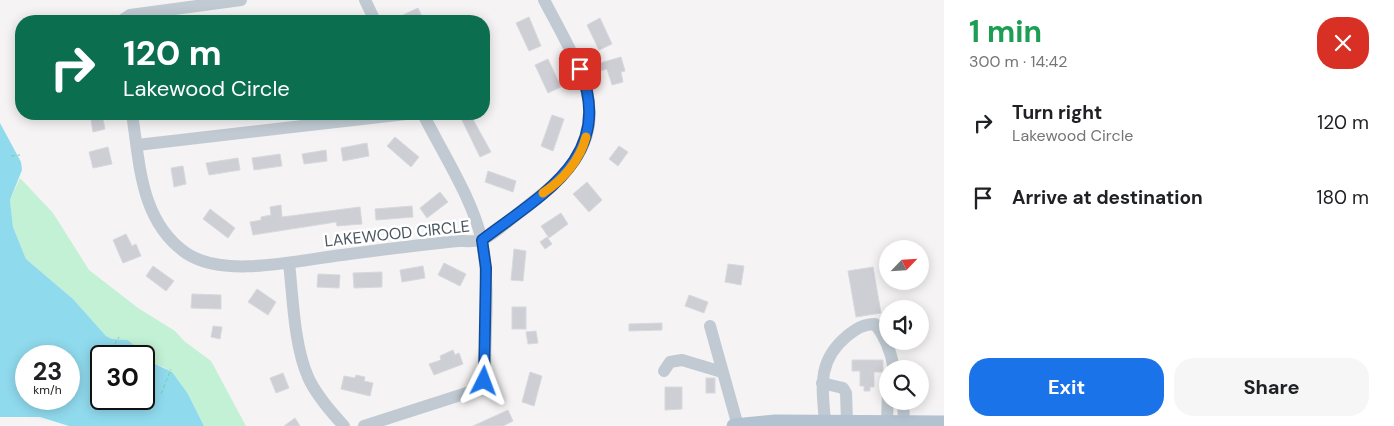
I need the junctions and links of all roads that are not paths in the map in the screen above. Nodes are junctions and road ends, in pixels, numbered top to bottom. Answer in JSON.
{"nodes":[{"id":1,"x":241,"y":0,"type":"edge"},
{"id":2,"x":365,"y":0,"type":"edge"},
{"id":3,"x":544,"y":0,"type":"edge"},
{"id":4,"x":144,"y":15,"type":"edge"},
{"id":5,"x":372,"y":15,"type":"edge"},
{"id":6,"x":133,"y":120,"type":"edge"},
{"id":7,"x":354,"y":120,"type":"edge"},
{"id":8,"x":426,"y":120,"type":"edge"},
{"id":9,"x":137,"y":145,"type":"junction"},
{"id":10,"x":482,"y":240,"type":"junction"},
{"id":11,"x":290,"y":263,"type":"junction"},
{"id":12,"x":710,"y":326,"type":"dead end"},
{"id":13,"x":892,"y":360,"type":"edge"},
{"id":14,"x":664,"y":371,"type":"dead end"},
{"id":15,"x":722,"y":372,"type":"junction"},
{"id":16,"x":822,"y":383,"type":"junction"},
{"id":17,"x":884,"y":410,"type":"edge"},
{"id":18,"x":903,"y":410,"type":"edge"},
{"id":19,"x":825,"y":422,"type":"junction"},
{"id":20,"x":847,"y":422,"type":"junction"},
{"id":21,"x":904,"y":422,"type":"junction"},
{"id":22,"x":881,"y":423,"type":"edge"},
{"id":23,"x":944,"y":423,"type":"edge"},
{"id":24,"x":344,"y":426,"type":"edge"},
{"id":25,"x":364,"y":426,"type":"edge"},
{"id":26,"x":737,"y":426,"type":"edge"}],
"edges":[{"from":1,"to":4,"type":"street"},
{"from":2,"to":5,"type":"street"},
{"from":3,"to":10,"type":"street","name":"LAKEWOOD CIRCLE"},
{"from":6,"to":9,"type":"street","name":"LAKEWOOD CIRCLE"},
{"from":7,"to":9,"type":"street"},
{"from":8,"to":10,"type":"street"},
{"from":9,"to":11,"type":"street","name":"LAKEWOOD CIRCLE"},
{"from":10,"to":11,"type":"street","name":"LAKEWOOD CIRCLE"},
{"from":10,"to":25,"type":"street"},
{"from":11,"to":24,"type":"street"},
{"from":12,"to":15,"type":"street"},
{"from":13,"to":16,"type":"street"},
{"from":14,"to":15,"type":"street"},
{"from":15,"to":26,"type":"street"},
{"from":16,"to":19,"type":"street"},
{"from":16,"to":20,"type":"street"},
{"from":17,"to":22,"type":"street"},
{"from":18,"to":21,"type":"street"},
{"from":19,"to":20,"type":"main road"},
{"from":19,"to":26,"type":"main road"},
{"from":20,"to":22,"type":"main road"},
{"from":21,"to":22,"type":"main road"},
{"from":21,"to":23,"type":"main road"}]}
